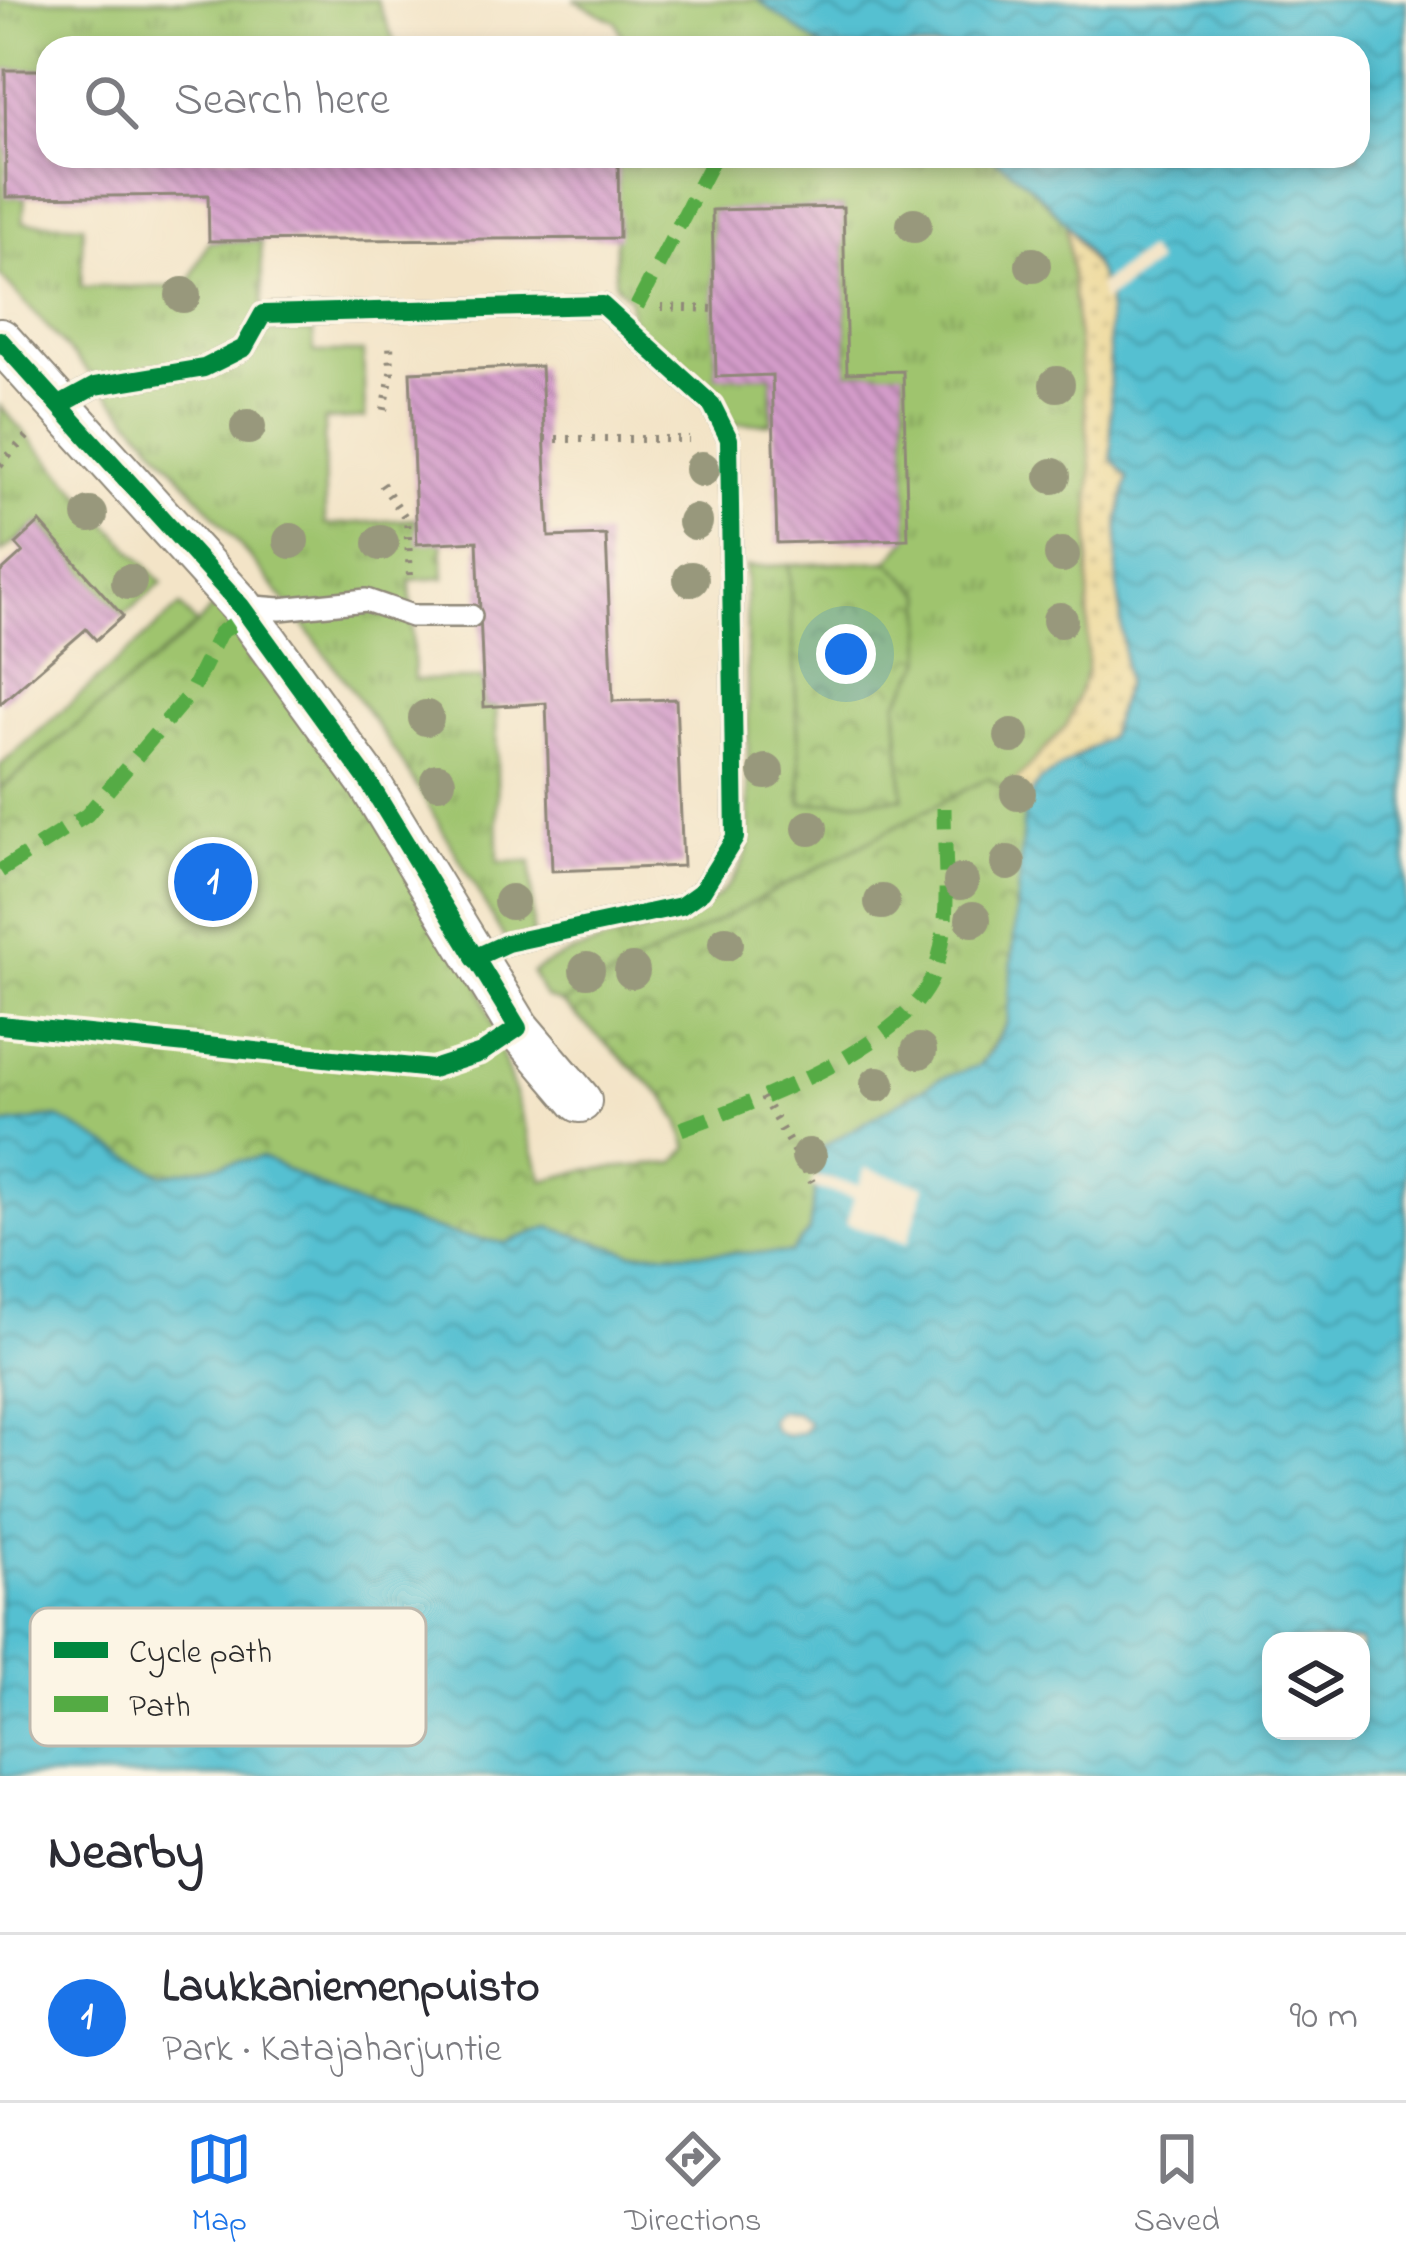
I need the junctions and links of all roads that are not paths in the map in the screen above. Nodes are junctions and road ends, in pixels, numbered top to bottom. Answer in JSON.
{"nodes":[{"id":1,"x":0,"y":340,"type":"edge"},
{"id":2,"x":60,"y":405,"type":"junction"},
{"id":3,"x":241,"y":607,"type":"junction"},
{"id":4,"x":471,"y":616,"type":"dead end"},
{"id":5,"x":473,"y":958,"type":"junction"},
{"id":6,"x":580,"y":1101,"type":"dead end"}],
"edges":[{"from":1,"to":2,"type":"street"},
{"from":2,"to":3,"type":"street"},
{"from":2,"to":5,"type":"lane"},
{"from":3,"to":4,"type":"lane"},
{"from":3,"to":5,"type":"street"},
{"from":5,"to":6,"type":"street"}]}
